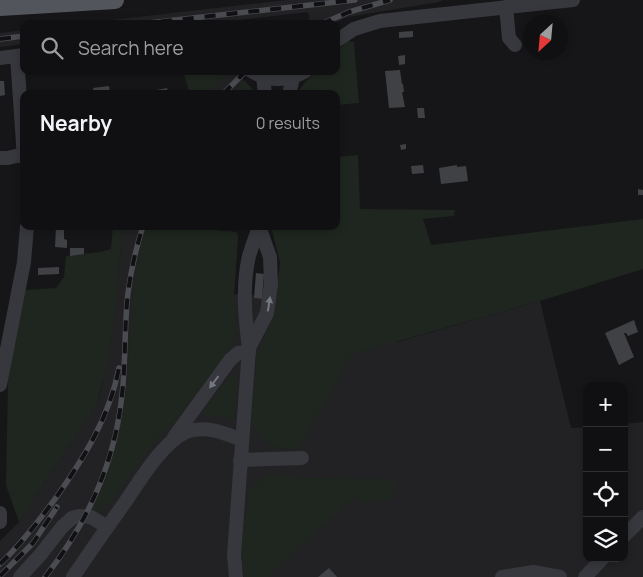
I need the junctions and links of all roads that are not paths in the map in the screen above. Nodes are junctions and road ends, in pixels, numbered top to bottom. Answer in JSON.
{"nodes":[{"id":1,"x":115,"y":0,"type":"edge"},
{"id":2,"x":573,"y":0,"type":"edge"},
{"id":3,"x":0,"y":7,"type":"edge"},
{"id":4,"x":506,"y":7,"type":"junction"},
{"id":5,"x":340,"y":39,"type":"edge"},
{"id":6,"x":515,"y":45,"type":"dead end"},
{"id":7,"x":0,"y":58,"type":"edge"},
{"id":8,"x":20,"y":60,"type":"edge"},
{"id":9,"x":21,"y":75,"type":"edge"},
{"id":10,"x":257,"y":75,"type":"edge"},
{"id":11,"x":260,"y":75,"type":"edge"},
{"id":12,"x":299,"y":75,"type":"edge"},
{"id":13,"x":293,"y":78,"type":"junction"},
{"id":14,"x":21,"y":90,"type":"edge"},
{"id":15,"x":263,"y":90,"type":"edge"},
{"id":16,"x":290,"y":90,"type":"edge"},
{"id":17,"x":20,"y":155,"type":"edge"},
{"id":18,"x":0,"y":158,"type":"edge"},
{"id":19,"x":27,"y":230,"type":"edge"},
{"id":20,"x":258,"y":230,"type":"edge"},
{"id":21,"x":260,"y":230,"type":"edge"},
{"id":22,"x":249,"y":350,"type":"junction"},
{"id":23,"x":0,"y":385,"type":"edge"},
{"id":24,"x":242,"y":440,"type":"junction"},
{"id":25,"x":168,"y":446,"type":"junction"},
{"id":26,"x":302,"y":458,"type":"dead end"},
{"id":27,"x":240,"y":460,"type":"junction"},
{"id":28,"x":0,"y":513,"type":"edge"},
{"id":29,"x":643,"y":517,"type":"edge"},
{"id":30,"x":0,"y":522,"type":"edge"},
{"id":31,"x":107,"y":527,"type":"junction"},
{"id":32,"x":628,"y":532,"type":"edge"},
{"id":33,"x":599,"y":562,"type":"edge"},
{"id":34,"x":20,"y":577,"type":"edge"},
{"id":35,"x":73,"y":577,"type":"edge"},
{"id":36,"x":236,"y":577,"type":"edge"},
{"id":37,"x":502,"y":577,"type":"edge"},
{"id":38,"x":560,"y":577,"type":"edge"},
{"id":39,"x":586,"y":577,"type":"edge"}],
"edges":[{"from":1,"to":3,"type":"main road"},
{"from":2,"to":4,"type":"street"},
{"from":4,"to":5,"type":"street"},
{"from":4,"to":6,"type":"street"},
{"from":7,"to":8,"type":"street"},
{"from":9,"to":14,"type":"street"},
{"from":10,"to":15,"type":"street"},
{"from":11,"to":13,"type":"street"},
{"from":12,"to":13,"type":"street"},
{"from":13,"to":16,"type":"street"},
{"from":17,"to":18,"type":"street"},
{"from":19,"to":23,"type":"street"},
{"from":20,"to":22,"type":"street"},
{"from":22,"to":21,"type":"street","one_way":true},
{"from":22,"to":24,"type":"street"},
{"from":22,"to":25,"type":"street","one_way":true},
{"from":24,"to":25,"type":"street"},
{"from":24,"to":27,"type":"street"},
{"from":25,"to":31,"type":"street"},
{"from":26,"to":27,"type":"street"},
{"from":27,"to":36,"type":"street"},
{"from":28,"to":30,"type":"street"},
{"from":29,"to":32,"type":"street"},
{"from":31,"to":34,"type":"street"},
{"from":31,"to":35,"type":"street"},
{"from":33,"to":39,"type":"street"},
{"from":37,"to":38,"type":"street"}]}
